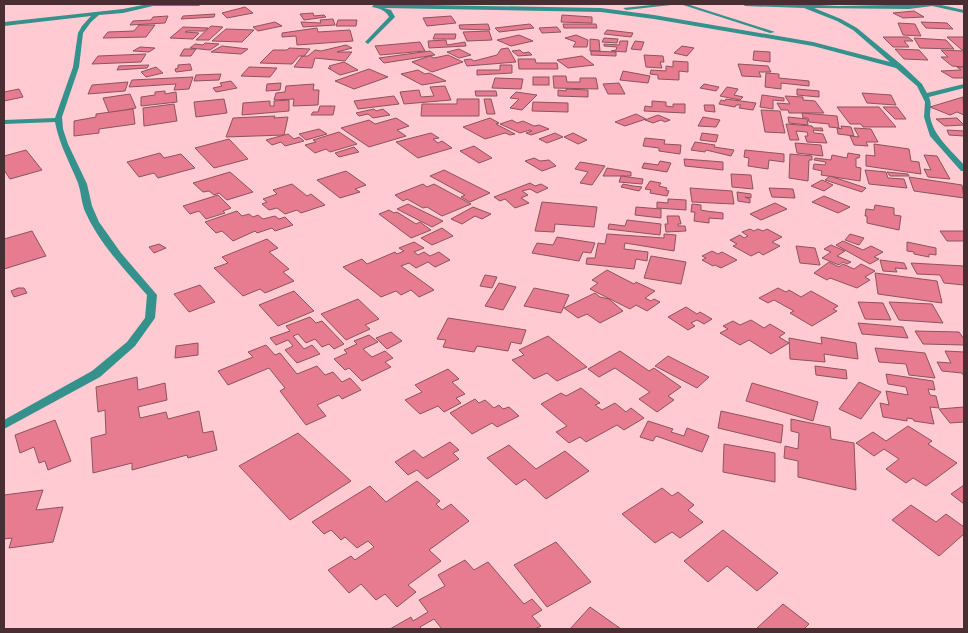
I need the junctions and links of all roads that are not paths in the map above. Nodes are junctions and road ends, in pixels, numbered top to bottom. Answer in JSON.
{"nodes":[{"id":1,"x":153,"y":4,"type":"edge"},
{"id":2,"x":199,"y":4,"type":"edge"},
{"id":3,"x":677,"y":4,"type":"edge"},
{"id":4,"x":682,"y":4,"type":"edge"},
{"id":5,"x":745,"y":4,"type":"edge"},
{"id":6,"x":932,"y":4,"type":"edge"},
{"id":7,"x":371,"y":5,"type":"edge"},
{"id":8,"x":801,"y":5,"type":"edge"},
{"id":9,"x":600,"y":10,"type":"junction"},
{"id":10,"x":964,"y":11,"type":"edge"},
{"id":11,"x":97,"y":14,"type":"junction"},
{"id":12,"x":4,"y":24,"type":"edge"},
{"id":13,"x":368,"y":42,"type":"dead end"},
{"id":14,"x":813,"y":44,"type":"junction"},
{"id":15,"x":901,"y":67,"type":"junction"},
{"id":16,"x":964,"y":86,"type":"edge"},
{"id":17,"x":925,"y":96,"type":"junction"},
{"id":18,"x":57,"y":120,"type":"junction"},
{"id":19,"x":4,"y":122,"type":"edge"},
{"id":20,"x":964,"y":169,"type":"edge"},
{"id":21,"x":4,"y":425,"type":"edge"}],
"edges":[{"from":1,"to":2,"type":"street"},
{"from":1,"to":11,"type":"street"},
{"from":3,"to":9,"type":"street"},
{"from":4,"to":14,"type":"street"},
{"from":5,"to":8,"type":"street"},
{"from":6,"to":8,"type":"street"},
{"from":6,"to":10,"type":"street"},
{"from":7,"to":9,"type":"street"},
{"from":7,"to":13,"type":"street"},
{"from":8,"to":15,"type":"street"},
{"from":9,"to":14,"type":"street"},
{"from":11,"to":12,"type":"street"},
{"from":11,"to":18,"type":"street"},
{"from":14,"to":15,"type":"street"},
{"from":15,"to":17,"type":"street"},
{"from":16,"to":17,"type":"street"},
{"from":17,"to":20,"type":"street"},
{"from":18,"to":19,"type":"street"},
{"from":18,"to":21,"type":"street"}]}
